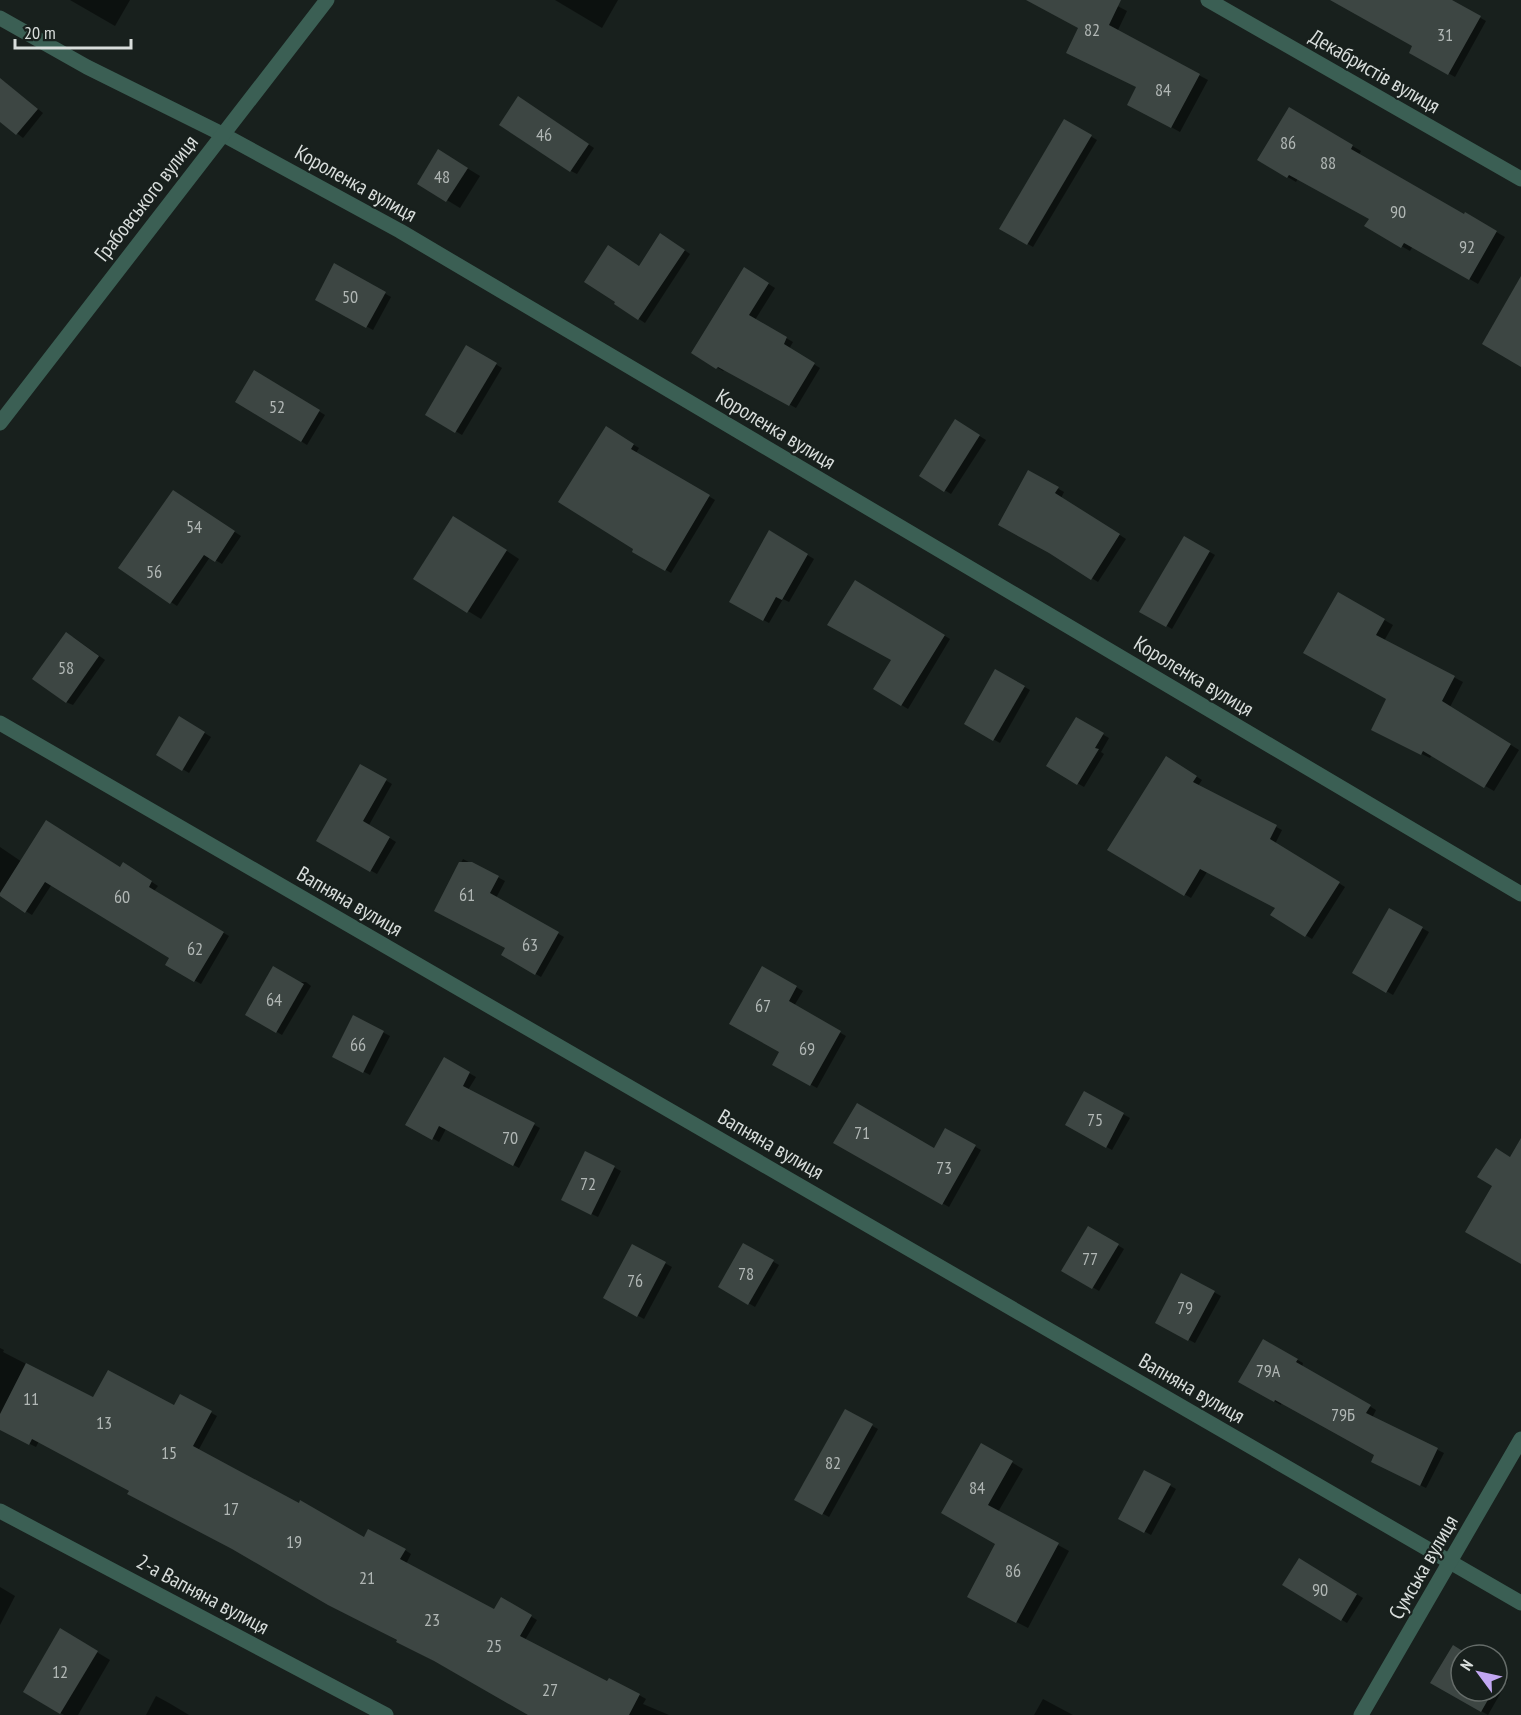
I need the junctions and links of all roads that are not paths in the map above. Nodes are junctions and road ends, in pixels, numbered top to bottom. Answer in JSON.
{"nodes":[{"id":1,"x":327,"y":0,"type":"edge"},
{"id":2,"x":1208,"y":0,"type":"edge"},
{"id":3,"x":0,"y":18,"type":"edge"},
{"id":4,"x":222,"y":134,"type":"junction"},
{"id":5,"x":1521,"y":179,"type":"edge"},
{"id":6,"x":0,"y":423,"type":"edge"},
{"id":7,"x":0,"y":723,"type":"edge"},
{"id":8,"x":1521,"y":894,"type":"edge"},
{"id":9,"x":1521,"y":1439,"type":"edge"},
{"id":10,"x":0,"y":1511,"type":"edge"},
{"id":11,"x":1450,"y":1561,"type":"junction"},
{"id":12,"x":1521,"y":1603,"type":"edge"},
{"id":13,"x":386,"y":1715,"type":"edge"},
{"id":14,"x":1360,"y":1715,"type":"edge"}],
"edges":[{"from":1,"to":4,"type":"street","name":"Грабовського вулиця"},
{"from":2,"to":5,"type":"street","name":"Декабристів вулиця"},
{"from":3,"to":4,"type":"street","name":"Короленка вулиця"},
{"from":4,"to":6,"type":"street","name":"Грабовського вулиця"},
{"from":4,"to":8,"type":"street","name":"Короленка вулиця"},
{"from":7,"to":11,"type":"street","name":"Вапняна вулиця"},
{"from":9,"to":11,"type":"street","name":"Сумська вулиця"},
{"from":10,"to":13,"type":"street","name":"2-а Вапняна вулиця"},
{"from":11,"to":12,"type":"street","name":"Вапняна вулиця"},
{"from":11,"to":14,"type":"street","name":"Сумська вулиця"}]}
